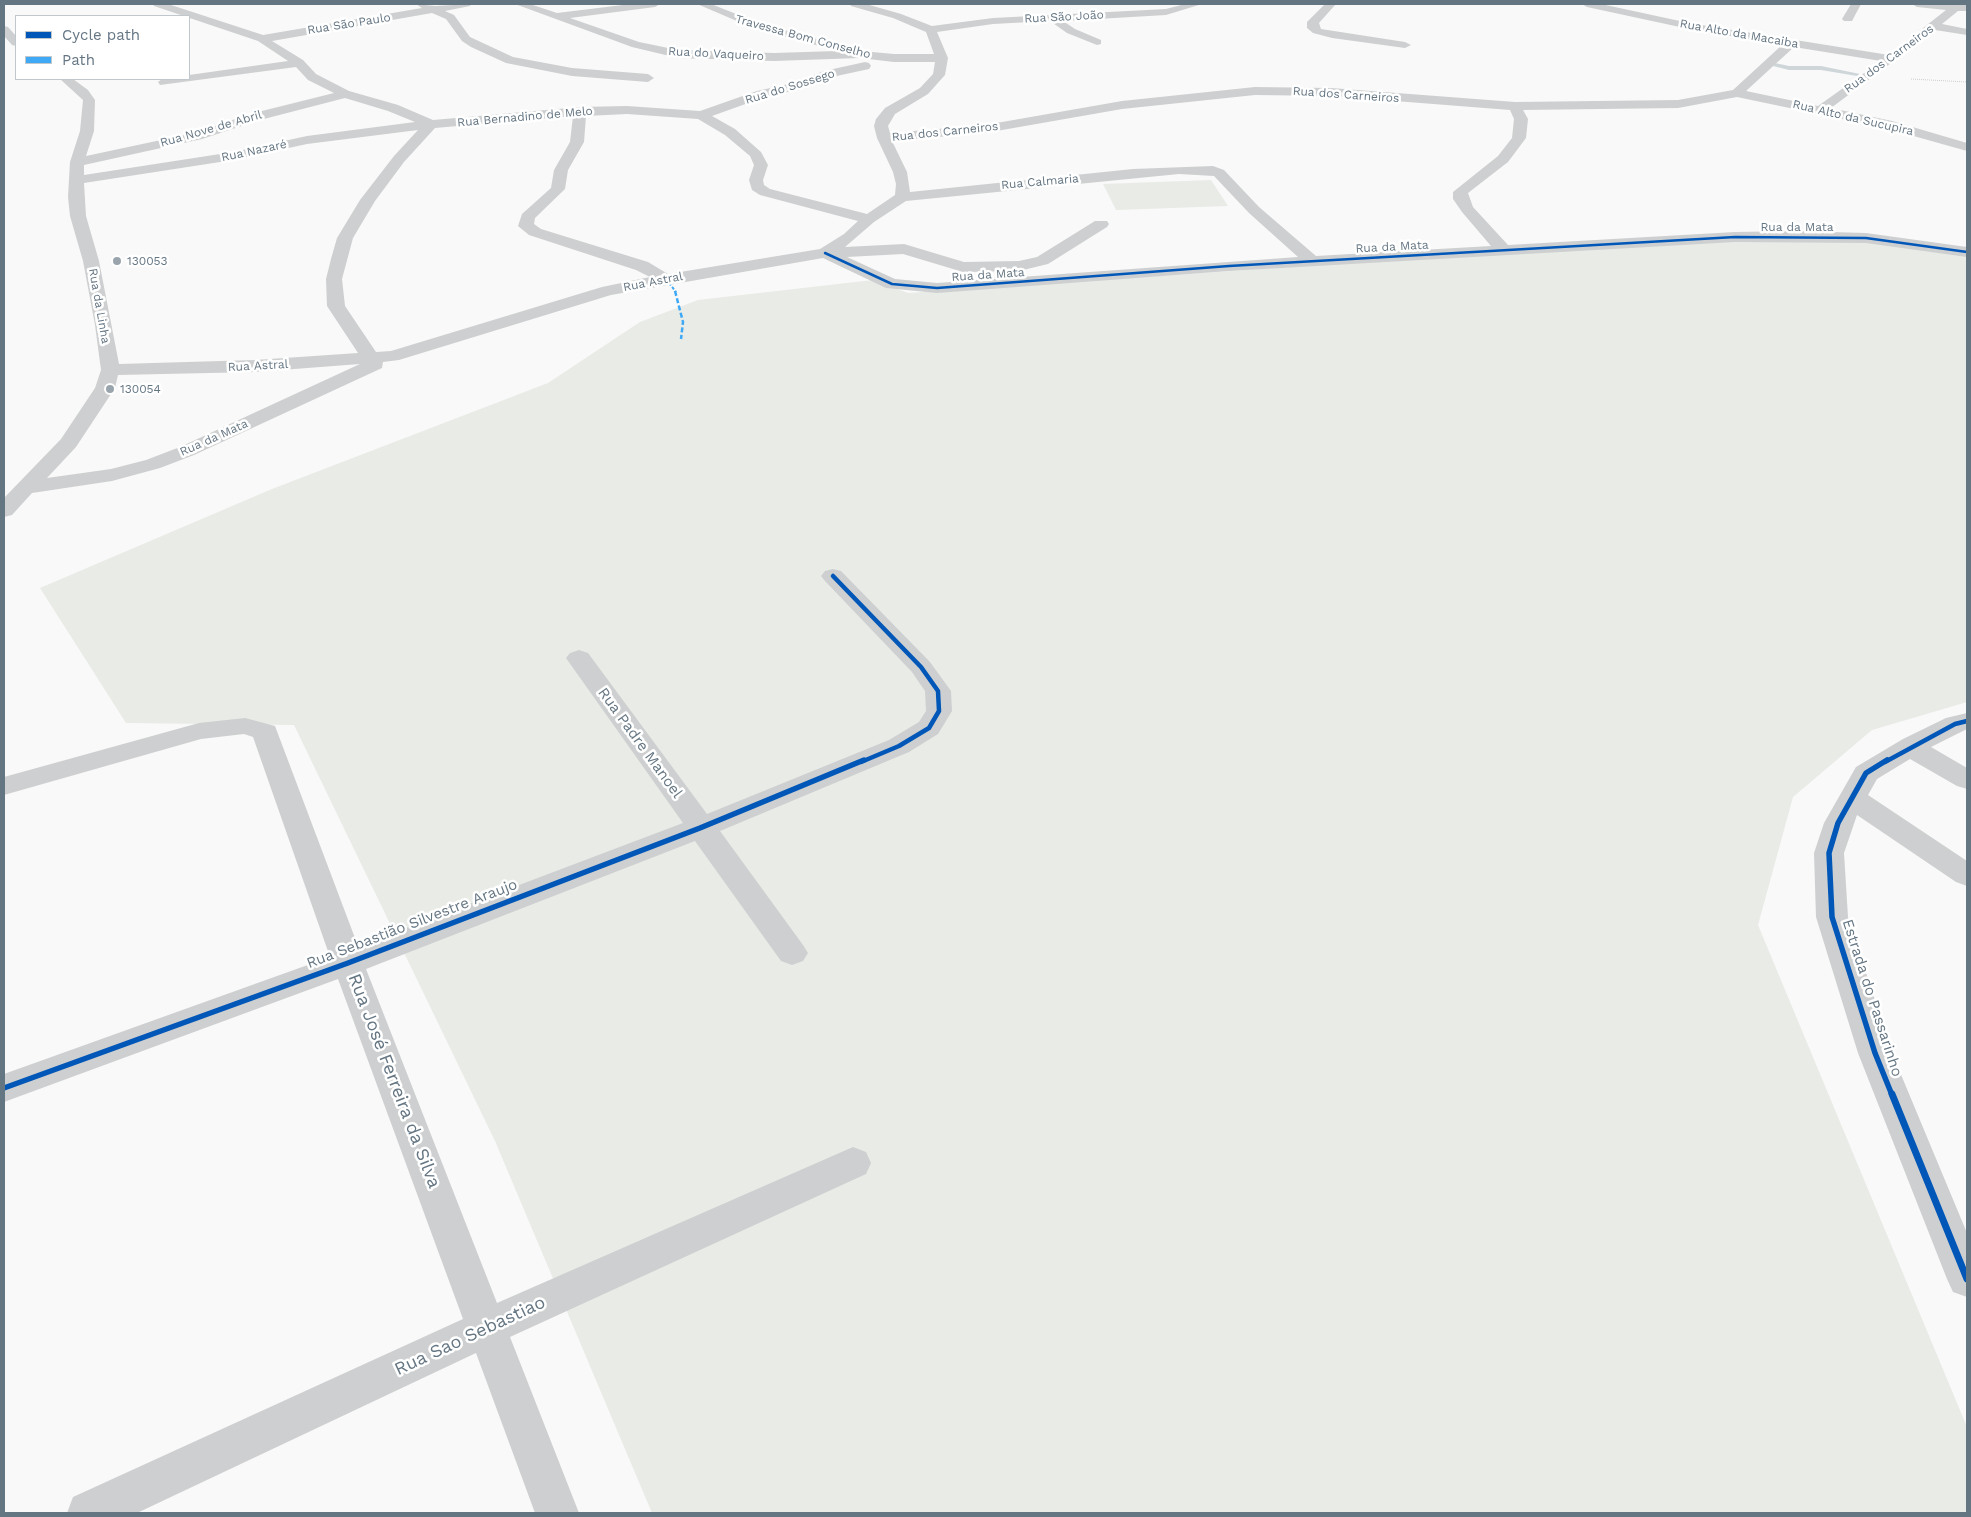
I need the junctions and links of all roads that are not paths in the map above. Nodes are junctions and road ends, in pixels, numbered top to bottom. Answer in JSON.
{"nodes":[{"id":1,"x":158,"y":4,"type":"edge"},
{"id":2,"x":421,"y":4,"type":"edge"},
{"id":3,"x":466,"y":4,"type":"edge"},
{"id":4,"x":520,"y":4,"type":"edge"},
{"id":5,"x":655,"y":4,"type":"edge"},
{"id":6,"x":702,"y":4,"type":"edge"},
{"id":7,"x":855,"y":4,"type":"edge"},
{"id":8,"x":1197,"y":4,"type":"edge"},
{"id":9,"x":1331,"y":4,"type":"edge"},
{"id":10,"x":1587,"y":4,"type":"edge"},
{"id":11,"x":1856,"y":4,"type":"edge"},
{"id":12,"x":1917,"y":4,"type":"edge"},
{"id":13,"x":618,"y":6,"type":"edge"},
{"id":14,"x":1962,"y":8,"type":"edge"},
{"id":15,"x":434,"y":10,"type":"junction"},
{"id":16,"x":555,"y":17,"type":"junction"},
{"id":17,"x":1052,"y":18,"type":"junction"},
{"id":18,"x":1848,"y":19,"type":"dead end"},
{"id":19,"x":1934,"y":26,"type":"junction"},
{"id":20,"x":4,"y":29,"type":"edge"},
{"id":21,"x":931,"y":30,"type":"junction"},
{"id":22,"x":1967,"y":32,"type":"edge"},
{"id":23,"x":262,"y":39,"type":"junction"},
{"id":24,"x":15,"y":42,"type":"edge"},
{"id":25,"x":1097,"y":42,"type":"dead end"},
{"id":26,"x":1791,"y":43,"type":"junction"},
{"id":27,"x":1405,"y":44,"type":"dead end"},
{"id":28,"x":678,"y":54,"type":"junction"},
{"id":29,"x":860,"y":54,"type":"junction"},
{"id":30,"x":878,"y":56,"type":"junction"},
{"id":31,"x":942,"y":58,"type":"junction"},
{"id":32,"x":1891,"y":59,"type":"junction"},
{"id":33,"x":299,"y":63,"type":"junction"},
{"id":34,"x":190,"y":78,"type":"edge"},
{"id":35,"x":648,"y":78,"type":"junction"},
{"id":36,"x":67,"y":80,"type":"edge"},
{"id":37,"x":178,"y":80,"type":"edge"},
{"id":38,"x":164,"y":82,"type":"dead end"},
{"id":39,"x":637,"y":89,"type":"dead end"},
{"id":40,"x":1737,"y":93,"type":"junction"},
{"id":41,"x":345,"y":94,"type":"junction"},
{"id":42,"x":626,"y":100,"type":"dead end"},
{"id":43,"x":1514,"y":106,"type":"junction"},
{"id":44,"x":615,"y":110,"type":"junction"},
{"id":45,"x":1820,"y":110,"type":"junction"},
{"id":46,"x":580,"y":112,"type":"junction"},
{"id":47,"x":701,"y":115,"type":"junction"},
{"id":48,"x":431,"y":124,"type":"junction"},
{"id":49,"x":884,"y":138,"type":"junction"},
{"id":50,"x":1967,"y":147,"type":"edge"},
{"id":51,"x":76,"y":162,"type":"junction"},
{"id":52,"x":77,"y":180,"type":"junction"},
{"id":53,"x":902,"y":197,"type":"junction"},
{"id":54,"x":869,"y":219,"type":"junction"},
{"id":55,"x":1101,"y":224,"type":"dead end"},
{"id":56,"x":1504,"y":250,"type":"junction"},
{"id":57,"x":1967,"y":252,"type":"edge"},
{"id":58,"x":825,"y":253,"type":"junction"},
{"id":59,"x":1312,"y":261,"type":"junction"},
{"id":60,"x":666,"y":279,"type":"junction"},
{"id":61,"x":392,"y":356,"type":"junction"},
{"id":62,"x":370,"y":357,"type":"junction"},
{"id":63,"x":110,"y":370,"type":"junction"},
{"id":64,"x":25,"y":488,"type":"junction"},
{"id":65,"x":4,"y":510,"type":"edge"},
{"id":66,"x":833,"y":576,"type":"dead end"},
{"id":67,"x":579,"y":658,"type":"dead end"},
{"id":68,"x":1967,"y":721,"type":"edge"},
{"id":69,"x":1910,"y":747,"type":"junction"},
{"id":70,"x":1967,"y":780,"type":"edge"},
{"id":71,"x":4,"y":786,"type":"edge"},
{"id":72,"x":1852,"y":798,"type":"junction"},
{"id":73,"x":700,"y":828,"type":"junction"},
{"id":74,"x":1967,"y":875,"type":"edge"},
{"id":75,"x":792,"y":953,"type":"dead end"},
{"id":76,"x":348,"y":963,"type":"junction"},
{"id":77,"x":4,"y":1088,"type":"edge"},
{"id":78,"x":853,"y":1163,"type":"dead end"},
{"id":79,"x":1967,"y":1276,"type":"edge"},
{"id":80,"x":488,"y":1327,"type":"junction"},
{"id":81,"x":89,"y":1513,"type":"edge"},
{"id":82,"x":558,"y":1513,"type":"edge"}],
"edges":[{"from":1,"to":23,"type":"street","name":"Rua Bernadino de Melo"},
{"from":2,"to":15,"type":"street"},
{"from":3,"to":15,"type":"street","name":"Rua São Paulo"},
{"from":4,"to":16,"type":"street","name":"Rua do Vaqueiro"},
{"from":5,"to":13,"type":"street"},
{"from":6,"to":29,"type":"street","name":"Travessa Bom Conselho"},
{"from":7,"to":21,"type":"street"},
{"from":8,"to":17,"type":"street","name":"Rua São João"},
{"from":9,"to":27,"type":"street"},
{"from":10,"to":26,"type":"street","name":"Rua Alto da Macaiba"},
{"from":11,"to":18,"type":"street"},
{"from":12,"to":14,"type":"street"},
{"from":13,"to":16,"type":"street"},
{"from":14,"to":19,"type":"street","name":"Rua dos Carneiros"},
{"from":15,"to":23,"type":"street","name":"Rua São Paulo"},
{"from":15,"to":35,"type":"street"},
{"from":16,"to":28,"type":"street","name":"Rua do Vaqueiro"},
{"from":17,"to":21,"type":"street","name":"Rua São João"},
{"from":17,"to":25,"type":"street"},
{"from":19,"to":22,"type":"street"},
{"from":19,"to":32,"type":"street","name":"Rua dos Carneiros"},
{"from":20,"to":24,"type":"street"},
{"from":21,"to":31,"type":"street"},
{"from":23,"to":33,"type":"street","name":"Rua Bernadino de Melo"},
{"from":26,"to":32,"type":"street","name":"Rua Alto da Macaiba"},
{"from":26,"to":40,"type":"street"},
{"from":28,"to":29,"type":"street","name":"Rua do Vaqueiro"},
{"from":28,"to":35,"type":"street"},
{"from":29,"to":30,"type":"street","name":"Travessa Bom Conselho"},
{"from":30,"to":31,"type":"street","name":"Travessa Bom Conselho"},
{"from":30,"to":47,"type":"street","name":"Rua do Sossego"},
{"from":31,"to":49,"type":"street"},
{"from":32,"to":45,"type":"street","name":"Rua dos Carneiros"},
{"from":33,"to":34,"type":"street"},
{"from":33,"to":41,"type":"street","name":"Rua Bernadino de Melo"},
{"from":35,"to":39,"type":"street"},
{"from":36,"to":51,"type":"street","name":"Rua da Linha"},
{"from":37,"to":38,"type":"street"},
{"from":40,"to":43,"type":"street","name":"Rua dos Carneiros"},
{"from":40,"to":45,"type":"street","name":"Rua Alto da Sucupira"},
{"from":41,"to":48,"type":"street","name":"Rua Bernadino de Melo"},
{"from":41,"to":51,"type":"street","name":"Rua Nove de Abril"},
{"from":42,"to":44,"type":"street"},
{"from":43,"to":49,"type":"street","name":"Rua dos Carneiros"},
{"from":43,"to":56,"type":"street"},
{"from":44,"to":46,"type":"street","name":"Rua Bernadino de Melo"},
{"from":44,"to":47,"type":"street","name":"Rua Bernadino de Melo"},
{"from":45,"to":50,"type":"street","name":"Rua Alto da Sucupira"},
{"from":46,"to":48,"type":"street","name":"Rua Bernadino de Melo"},
{"from":46,"to":60,"type":"street"},
{"from":47,"to":54,"type":"street","name":"Rua Bernadino de Melo"},
{"from":48,"to":52,"type":"street","name":"Rua Nazaré"},
{"from":48,"to":62,"type":"street"},
{"from":49,"to":53,"type":"street"},
{"from":51,"to":52,"type":"street","name":"Rua da Linha"},
{"from":52,"to":63,"type":"street","name":"Rua da Linha"},
{"from":53,"to":54,"type":"street","name":"Rua Astral"},
{"from":53,"to":59,"type":"street","name":"Rua Calmaria"},
{"from":54,"to":58,"type":"street","name":"Rua Astral"},
{"from":55,"to":58,"type":"street"},
{"from":56,"to":57,"type":"street","name":"Rua da Mata"},
{"from":56,"to":59,"type":"street","name":"Rua da Mata"},
{"from":58,"to":59,"type":"street","name":"Rua da Mata"},
{"from":58,"to":60,"type":"street","name":"Rua Astral"},
{"from":60,"to":61,"type":"street","name":"Rua Astral"},
{"from":61,"to":62,"type":"street","name":"Rua Astral"},
{"from":61,"to":64,"type":"street","name":"Rua da Mata"},
{"from":62,"to":63,"type":"street","name":"Rua Astral"},
{"from":63,"to":64,"type":"street","name":"Rua da Linha"},
{"from":64,"to":65,"type":"street","name":"Rua da Linha"},
{"from":66,"to":73,"type":"street","name":"Rua Sebastião Silvestre Araujo"},
{"from":67,"to":73,"type":"street","name":"Rua Padre Manoel"},
{"from":68,"to":69,"type":"street","name":"Estrada do Passarinho"},
{"from":69,"to":70,"type":"street"},
{"from":69,"to":72,"type":"street","name":"Estrada do Passarinho"},
{"from":71,"to":76,"type":"street","name":"Rua José Ferreira da Silva"},
{"from":72,"to":74,"type":"street"},
{"from":72,"to":79,"type":"street","name":"Estrada do Passarinho"},
{"from":73,"to":75,"type":"street","name":"Rua Padre Manoel"},
{"from":73,"to":76,"type":"street","name":"Rua Sebastião Silvestre Araujo"},
{"from":76,"to":77,"type":"street","name":"Rua Sebastião Silvestre Araujo"},
{"from":76,"to":80,"type":"street","name":"Rua José Ferreira da Silva"},
{"from":78,"to":80,"type":"street","name":"Rua Sao Sebastiao"},
{"from":80,"to":81,"type":"street","name":"Rua Sao Sebastiao"},
{"from":80,"to":82,"type":"street","name":"Rua José Ferreira da Silva"}]}
